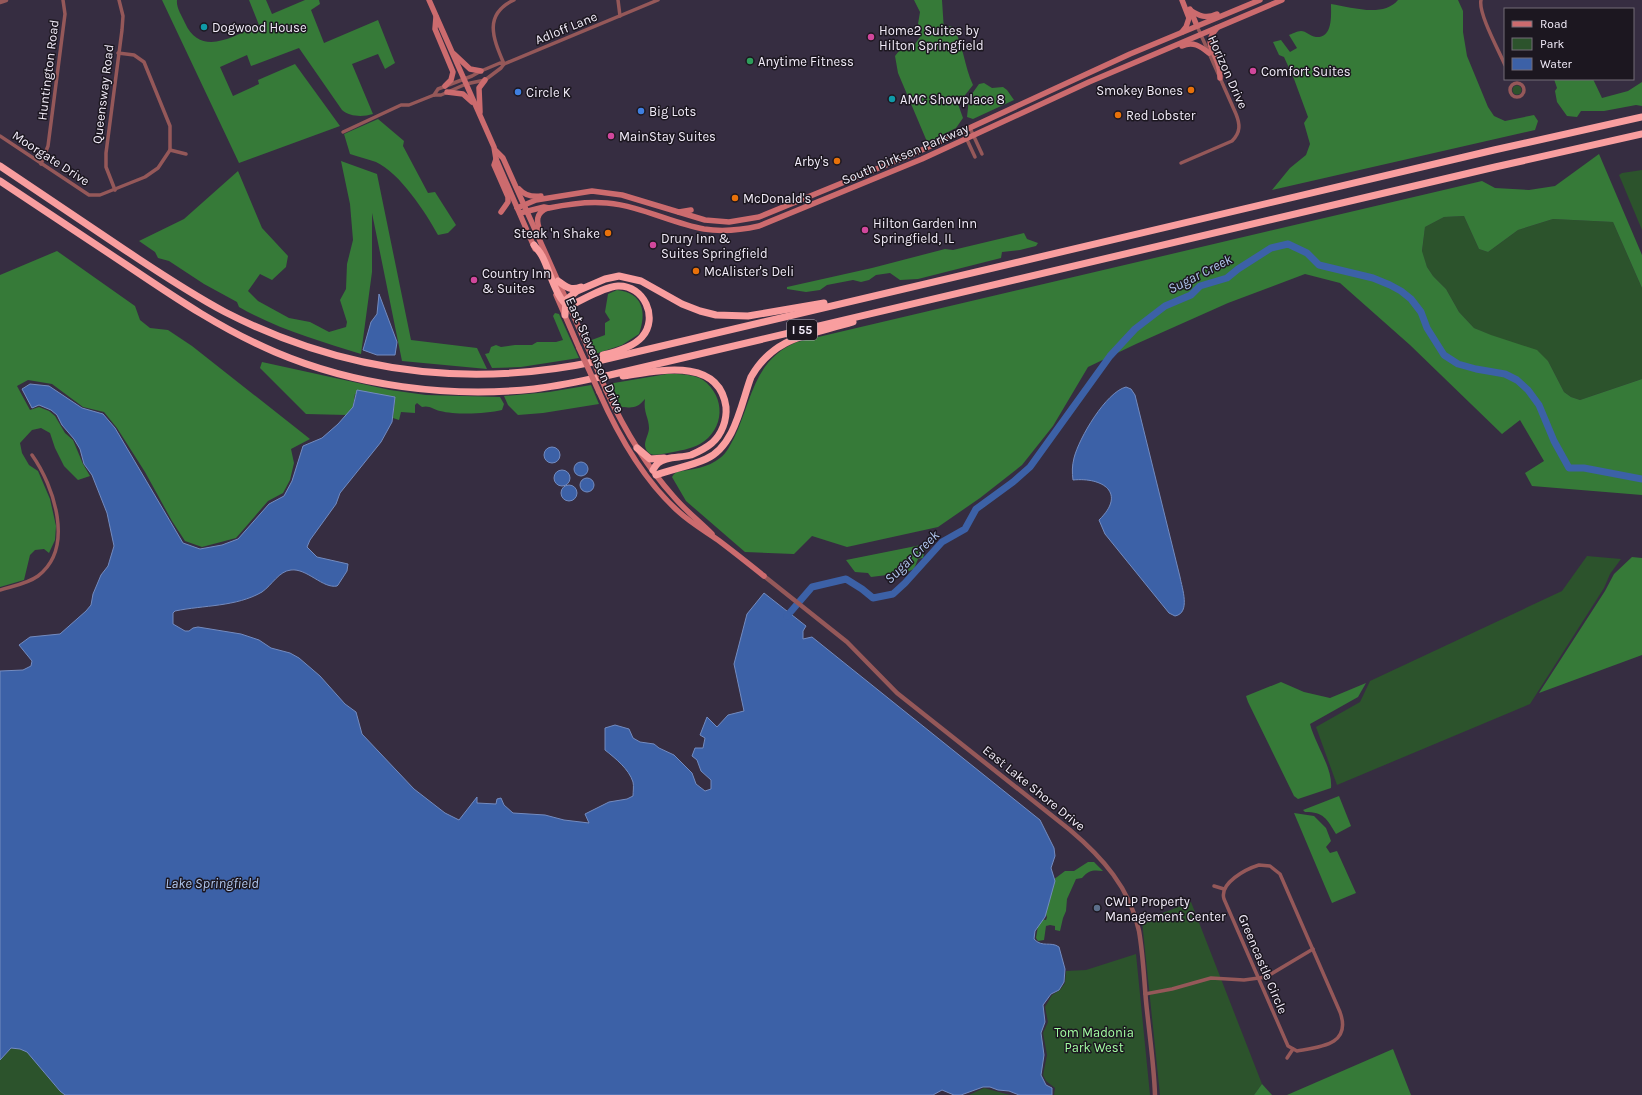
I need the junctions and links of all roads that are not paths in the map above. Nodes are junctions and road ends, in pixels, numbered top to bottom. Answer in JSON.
{"nodes":[{"id":1,"x":6,"y":0,"type":"edge"},
{"id":2,"x":63,"y":0,"type":"edge"},
{"id":3,"x":118,"y":0,"type":"edge"},
{"id":4,"x":429,"y":0,"type":"edge"},
{"id":5,"x":514,"y":0,"type":"edge"},
{"id":6,"x":618,"y":0,"type":"edge"},
{"id":7,"x":658,"y":0,"type":"edge"},
{"id":8,"x":1182,"y":0,"type":"edge"},
{"id":9,"x":1186,"y":0,"type":"edge"},
{"id":10,"x":1260,"y":0,"type":"edge"},
{"id":11,"x":1282,"y":0,"type":"edge"},
{"id":12,"x":1481,"y":0,"type":"edge"},
{"id":13,"x":0,"y":2,"type":"edge"},
{"id":14,"x":1248,"y":5,"type":"junction"},
{"id":15,"x":1190,"y":10,"type":"junction"},
{"id":16,"x":436,"y":15,"type":"junction"},
{"id":17,"x":620,"y":16,"type":"junction"},
{"id":18,"x":1197,"y":26,"type":"junction"},
{"id":19,"x":1218,"y":27,"type":"junction"},
{"id":20,"x":1180,"y":33,"type":"junction"},
{"id":21,"x":1201,"y":34,"type":"junction"},
{"id":22,"x":450,"y":49,"type":"junction"},
{"id":23,"x":118,"y":53,"type":"junction"},
{"id":24,"x":1155,"y":53,"type":"junction"},
{"id":25,"x":1209,"y":53,"type":"junction"},
{"id":26,"x":1504,"y":63,"type":"edge"},
{"id":27,"x":504,"y":64,"type":"junction"},
{"id":28,"x":481,"y":70,"type":"junction"},
{"id":29,"x":1220,"y":78,"type":"junction"},
{"id":30,"x":485,"y":80,"type":"junction"},
{"id":31,"x":1512,"y":80,"type":"edge"},
{"id":32,"x":465,"y":82,"type":"junction"},
{"id":33,"x":1514,"y":84,"type":"junction"},
{"id":34,"x":446,"y":89,"type":"junction"},
{"id":35,"x":474,"y":104,"type":"junction"},
{"id":36,"x":480,"y":114,"type":"junction"},
{"id":37,"x":1642,"y":117,"type":"edge"},
{"id":38,"x":970,"y":128,"type":"junction"},
{"id":39,"x":963,"y":131,"type":"junction"},
{"id":40,"x":343,"y":132,"type":"dead end"},
{"id":41,"x":1642,"y":134,"type":"edge"},
{"id":42,"x":0,"y":136,"type":"edge"},
{"id":43,"x":974,"y":136,"type":"junction"},
{"id":44,"x":967,"y":139,"type":"junction"},
{"id":45,"x":170,"y":150,"type":"junction"},
{"id":46,"x":495,"y":150,"type":"junction"},
{"id":47,"x":186,"y":154,"type":"dead end"},
{"id":48,"x":982,"y":154,"type":"dead end"},
{"id":49,"x":975,"y":157,"type":"dead end"},
{"id":50,"x":496,"y":159,"type":"junction"},
{"id":51,"x":1181,"y":163,"type":"dead end"},
{"id":52,"x":41,"y":164,"type":"junction"},
{"id":53,"x":0,"y":166,"type":"edge"},
{"id":54,"x":0,"y":181,"type":"edge"},
{"id":55,"x":516,"y":186,"type":"junction"},
{"id":56,"x":114,"y":190,"type":"junction"},
{"id":57,"x":583,"y":192,"type":"junction"},
{"id":58,"x":526,"y":208,"type":"junction"},
{"id":59,"x":550,"y":208,"type":"junction"},
{"id":60,"x":518,"y":210,"type":"junction"},
{"id":61,"x":691,"y":210,"type":"dead end"},
{"id":62,"x":501,"y":212,"type":"dead end"},
{"id":63,"x":676,"y":212,"type":"junction"},
{"id":64,"x":534,"y":246,"type":"junction"},
{"id":65,"x":551,"y":266,"type":"junction"},
{"id":66,"x":558,"y":281,"type":"junction"},
{"id":67,"x":641,"y":281,"type":"junction"},
{"id":68,"x":877,"y":296,"type":"junction"},
{"id":69,"x":567,"y":303,"type":"junction"},
{"id":70,"x":909,"y":304,"type":"junction"},
{"id":71,"x":565,"y":315,"type":"junction"},
{"id":72,"x":524,"y":373,"type":"junction"},
{"id":73,"x":554,"y":386,"type":"junction"},
{"id":74,"x":637,"y":448,"type":"junction"},
{"id":75,"x":697,"y":451,"type":"junction"},
{"id":76,"x":32,"y":455,"type":"dead end"},
{"id":77,"x":654,"y":473,"type":"junction"},
{"id":78,"x":648,"y":477,"type":"junction"},
{"id":79,"x":718,"y":540,"type":"junction"},
{"id":80,"x":764,"y":576,"type":"joint"},
{"id":81,"x":0,"y":590,"type":"edge"},
{"id":82,"x":1214,"y":886,"type":"dead end"},
{"id":83,"x":1224,"y":889,"type":"junction"},
{"id":84,"x":1313,"y":949,"type":"junction"},
{"id":85,"x":1259,"y":978,"type":"junction"},
{"id":86,"x":1145,"y":994,"type":"junction"},
{"id":87,"x":1293,"y":1049,"type":"junction"},
{"id":88,"x":1287,"y":1058,"type":"dead end"},
{"id":89,"x":1155,"y":1095,"type":"edge"}],
"edges":[{"from":1,"to":13,"type":"street"},
{"from":2,"to":52,"type":"street","name":"Huntington Road"},
{"from":3,"to":23,"type":"street","name":"Queensway Road"},
{"from":4,"to":16,"type":"main road","name":"East Stevenson Drive"},
{"from":5,"to":27,"type":"street"},
{"from":6,"to":17,"type":"street"},
{"from":7,"to":17,"type":"street","name":"Adloff Lane"},
{"from":8,"to":20,"type":"main road"},
{"from":9,"to":15,"type":"main road"},
{"from":10,"to":14,"type":"main road","name":"South Dirksen Parkway"},
{"from":11,"to":19,"type":"main road","name":"South Dirksen Parkway"},
{"from":12,"to":26,"type":"street"},
{"from":14,"to":15,"type":"main road"},
{"from":14,"to":18,"type":"main road","name":"South Dirksen Parkway"},
{"from":15,"to":18,"type":"main road"},
{"from":16,"to":22,"type":"main road","name":"East Stevenson Drive"},
{"from":16,"to":34,"type":"main road"},
{"from":17,"to":27,"type":"street","name":"Adloff Lane"},
{"from":18,"to":20,"type":"main road","name":"South Dirksen Parkway"},
{"from":18,"to":21,"type":"street","name":"Horizon Drive"},
{"from":19,"to":21,"type":"main road","name":"South Dirksen Parkway"},
{"from":19,"to":29,"type":"main road"},
{"from":20,"to":38,"type":"main road","name":"South Dirksen Parkway"},
{"from":21,"to":24,"type":"main road","name":"South Dirksen Parkway"},
{"from":21,"to":25,"type":"street","name":"Horizon Drive"},
{"from":22,"to":28,"type":"main road"},
{"from":22,"to":32,"type":"main road","name":"East Stevenson Drive"},
{"from":23,"to":45,"type":"street"},
{"from":23,"to":56,"type":"street","name":"Queensway Road"},
{"from":24,"to":25,"type":"main road"},
{"from":24,"to":43,"type":"main road","name":"South Dirksen Parkway"},
{"from":25,"to":29,"type":"street","name":"Horizon Drive"},
{"from":27,"to":28,"type":"street","name":"Adloff Lane"},
{"from":27,"to":30,"type":"street","name":"Adloff Lane"},
{"from":28,"to":32,"type":"street","name":"Adloff Lane"},
{"from":29,"to":51,"type":"street","name":"Horizon Drive"},
{"from":30,"to":32,"type":"street","name":"Adloff Lane"},
{"from":30,"to":36,"type":"main road"},
{"from":31,"to":33,"type":"street"},
{"from":32,"to":34,"type":"street","name":"Adloff Lane"},
{"from":32,"to":35,"type":"main road","name":"East Stevenson Drive"},
{"from":33,"to":33,"type":"street"},
{"from":34,"to":35,"type":"main road"},
{"from":34,"to":40,"type":"street","name":"Adloff Lane"},
{"from":35,"to":36,"type":"main road","name":"East Stevenson Drive"},
{"from":36,"to":46,"type":"main road","name":"East Stevenson Drive"},
{"from":37,"to":68,"type":"highway","number":"I 55"},
{"from":38,"to":39,"type":"main road","name":"South Dirksen Parkway"},
{"from":38,"to":43,"type":"street"},
{"from":39,"to":44,"type":"street"},
{"from":39,"to":63,"type":"main road","name":"South Dirksen Parkway"},
{"from":41,"to":70,"type":"highway","number":"I 55"},
{"from":42,"to":52,"type":"street","name":"Moorgate Drive"},
{"from":43,"to":44,"type":"main road","name":"South Dirksen Parkway"},
{"from":43,"to":48,"type":"street"},
{"from":44,"to":49,"type":"street"},
{"from":44,"to":59,"type":"main road","name":"South Dirksen Parkway"},
{"from":45,"to":47,"type":"street"},
{"from":45,"to":56,"type":"street","name":"Moorgate Drive"},
{"from":46,"to":50,"type":"main road","name":"East Stevenson Drive"},
{"from":46,"to":55,"type":"main road","name":"East Stevenson Drive"},
{"from":50,"to":60,"type":"main road","name":"East Stevenson Drive"},
{"from":50,"to":62,"type":"main road"},
{"from":52,"to":56,"type":"street","name":"Moorgate Drive"},
{"from":53,"to":72,"type":"highway","number":"I 55"},
{"from":54,"to":73,"type":"highway","number":"I 55"},
{"from":55,"to":57,"type":"main road"},
{"from":55,"to":58,"type":"main road","name":"East Stevenson Drive"},
{"from":57,"to":58,"type":"main road","name":"South Dirksen Parkway"},
{"from":57,"to":63,"type":"main road","name":"South Dirksen Parkway"},
{"from":58,"to":59,"type":"main road","name":"South Dirksen Parkway"},
{"from":58,"to":60,"type":"main road","name":"South Dirksen Parkway"},
{"from":58,"to":65,"type":"main road","name":"East Stevenson Drive"},
{"from":59,"to":65,"type":"main road"},
{"from":60,"to":64,"type":"main road","name":"East Stevenson Drive"},
{"from":61,"to":63,"type":"main road"},
{"from":64,"to":69,"type":"highway"},
{"from":64,"to":71,"type":"main road","name":"East Stevenson Drive"},
{"from":65,"to":66,"type":"main road","name":"East Stevenson Drive"},
{"from":66,"to":67,"type":"highway"},
{"from":66,"to":69,"type":"main road","name":"East Stevenson Drive"},
{"from":67,"to":68,"type":"highway"},
{"from":67,"to":69,"type":"highway"},
{"from":68,"to":72,"type":"highway","number":"I 55"},
{"from":69,"to":71,"type":"highway"},
{"from":69,"to":72,"type":"highway"},
{"from":69,"to":74,"type":"main road","name":"East Stevenson Drive","bridge":true},
{"from":70,"to":73,"type":"highway","number":"I 55"},
{"from":70,"to":77,"type":"highway"},
{"from":71,"to":78,"type":"main road","name":"East Stevenson Drive","bridge":true},
{"from":73,"to":75,"type":"highway"},
{"from":74,"to":75,"type":"highway"},
{"from":74,"to":77,"type":"main road","name":"East Stevenson Drive"},
{"from":75,"to":77,"type":"highway"},
{"from":76,"to":81,"type":"street"},
{"from":77,"to":78,"type":"main road"},
{"from":77,"to":79,"type":"main road","name":"East Stevenson Drive"},
{"from":78,"to":79,"type":"main road","name":"East Stevenson Drive"},
{"from":79,"to":80,"type":"main road","name":"East Stevenson Drive"},
{"from":80,"to":86,"type":"street","name":"East Lake Shore Drive"},
{"from":82,"to":83,"type":"street"},
{"from":83,"to":84,"type":"street"},
{"from":83,"to":85,"type":"street","name":"Greencastle Circle"},
{"from":84,"to":85,"type":"street"},
{"from":84,"to":87,"type":"street"},
{"from":85,"to":86,"type":"street"},
{"from":85,"to":87,"type":"street","name":"Greencastle Circle"},
{"from":86,"to":89,"type":"street","name":"East Lake Shore Drive"},
{"from":87,"to":88,"type":"street"}]}
